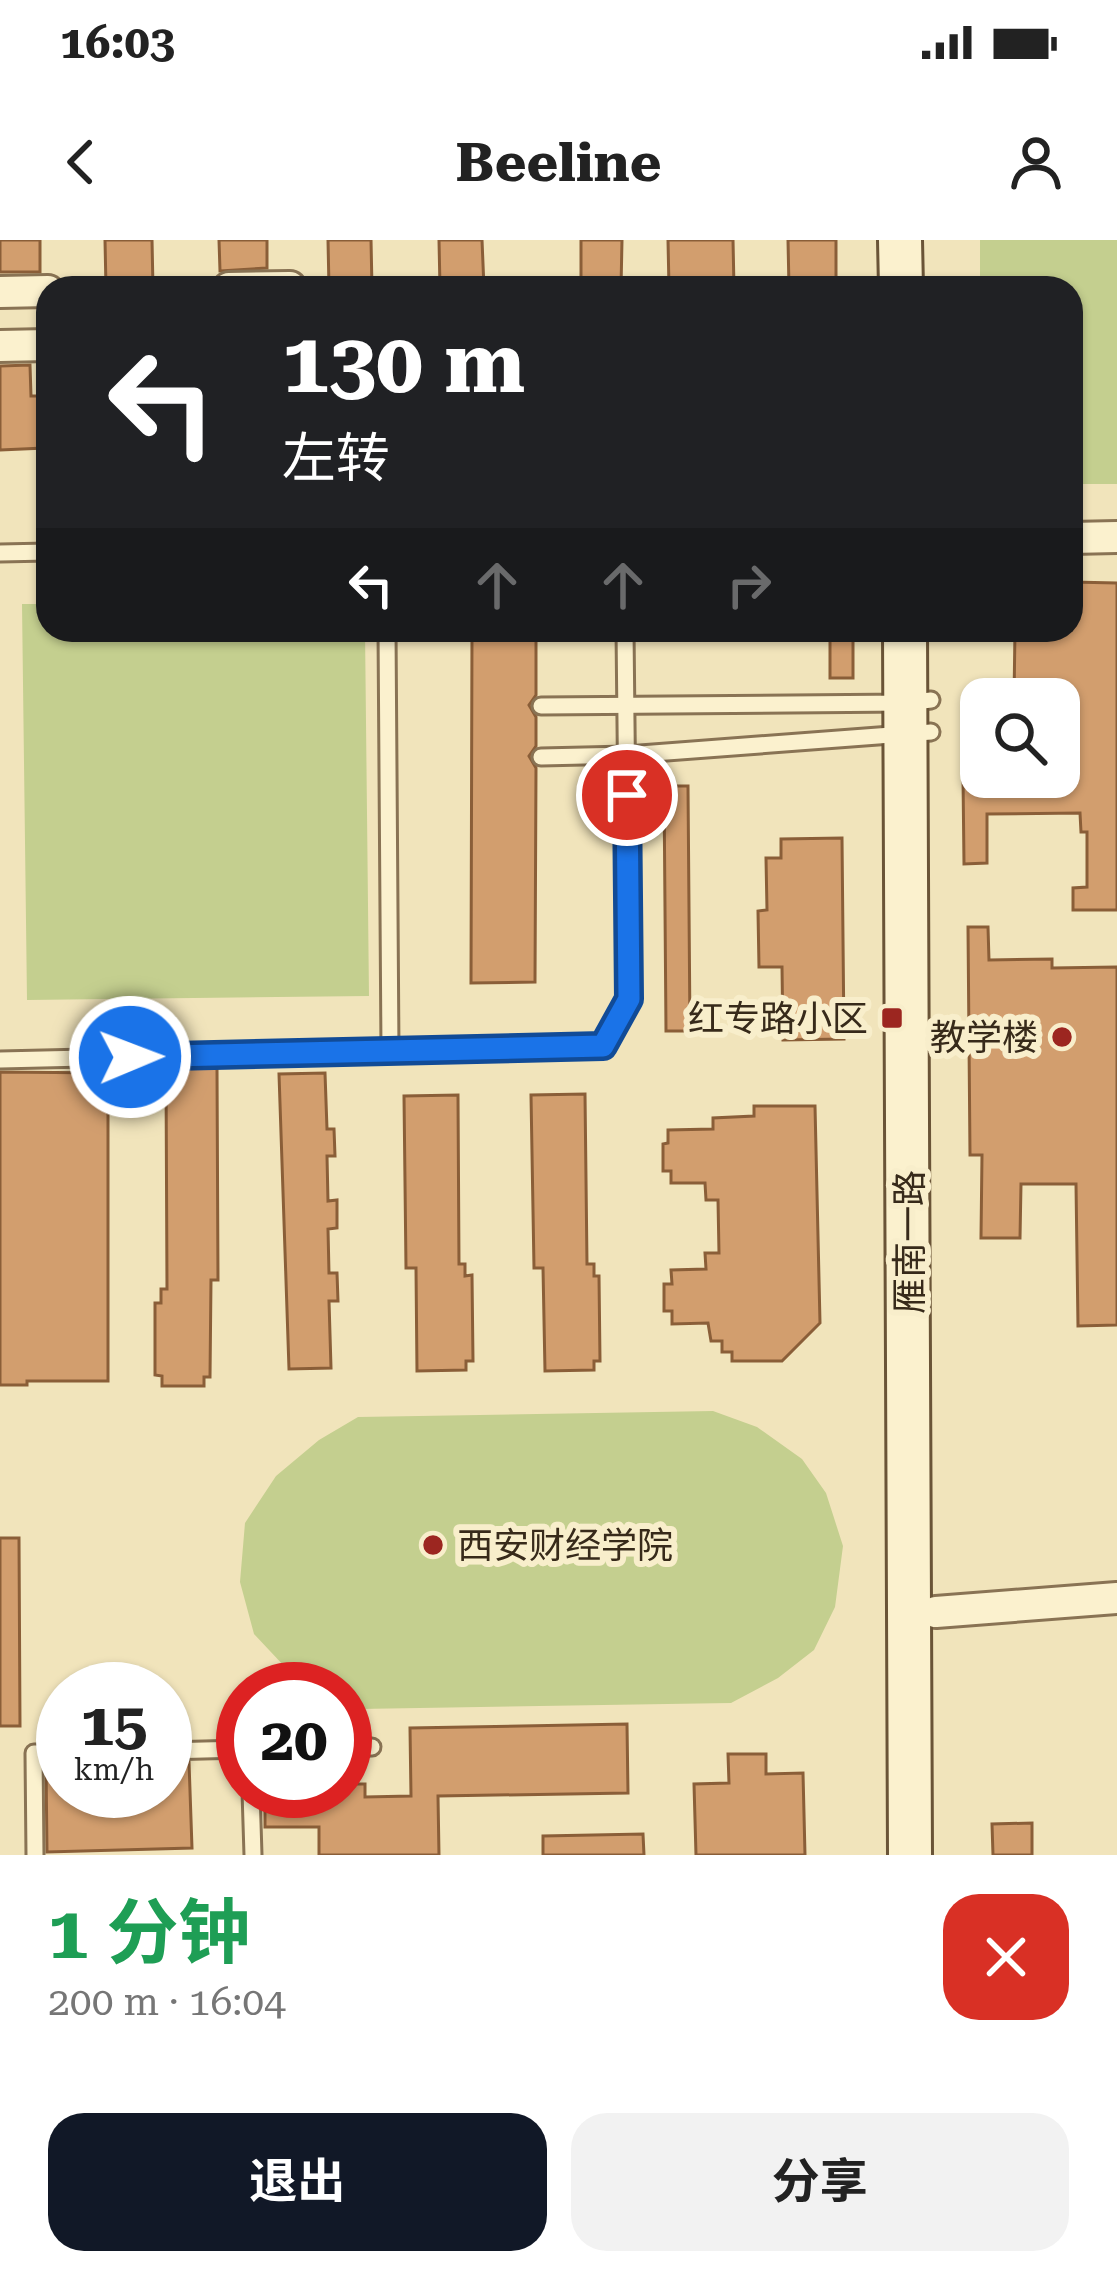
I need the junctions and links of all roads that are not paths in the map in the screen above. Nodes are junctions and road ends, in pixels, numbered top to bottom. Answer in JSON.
{"nodes":[{"id":1,"x":900,"y":240,"type":"edge"},
{"id":2,"x":929,"y":240,"type":"edge"},
{"id":3,"x":901,"y":276,"type":"edge"},
{"id":4,"x":929,"y":276,"type":"edge"},
{"id":5,"x":36,"y":291,"type":"edge"},
{"id":6,"x":0,"y":292,"type":"edge"},
{"id":7,"x":36,"y":345,"type":"edge"},
{"id":8,"x":0,"y":346,"type":"edge"},
{"id":9,"x":1117,"y":537,"type":"edge"},
{"id":10,"x":1083,"y":538,"type":"edge"},
{"id":11,"x":36,"y":552,"type":"edge"},
{"id":12,"x":0,"y":553,"type":"edge"},
{"id":13,"x":387,"y":642,"type":"edge"},
{"id":14,"x":625,"y":642,"type":"edge"},
{"id":15,"x":907,"y":642,"type":"edge"},
{"id":16,"x":929,"y":642,"type":"edge"},
{"id":17,"x":626,"y":705,"type":"junction"},
{"id":18,"x":541,"y":706,"type":"dead end"},
{"id":19,"x":918,"y":718,"type":"junction"},
{"id":20,"x":627,"y":755,"type":"junction"},
{"id":21,"x":541,"y":757,"type":"dead end"},
{"id":22,"x":390,"y":1051,"type":"junction"},
{"id":23,"x":0,"y":1060,"type":"edge"},
{"id":24,"x":1117,"y":1598,"type":"edge"},
{"id":25,"x":936,"y":1612,"type":"junction"},
{"id":26,"x":36,"y":1753,"type":"edge"},
{"id":27,"x":252,"y":1818,"type":"edge"},
{"id":28,"x":35,"y":1855,"type":"edge"},
{"id":29,"x":253,"y":1855,"type":"edge"},
{"id":30,"x":910,"y":1855,"type":"edge"},
{"id":31,"x":937,"y":1855,"type":"edge"}],
"edges":[{"from":1,"to":3,"type":"main road"},
{"from":2,"to":4,"type":"main road"},
{"from":5,"to":6,"type":"street"},
{"from":7,"to":8,"type":"street"},
{"from":9,"to":10,"type":"street"},
{"from":11,"to":12,"type":"lane"},
{"from":13,"to":22,"type":"lane"},
{"from":14,"to":17,"type":"lane"},
{"from":15,"to":19,"type":"main road","name":"雁南一路"},
{"from":16,"to":19,"type":"main road","name":"雁南一路"},
{"from":17,"to":18,"type":"lane"},
{"from":17,"to":19,"type":"lane"},
{"from":17,"to":20,"type":"lane"},
{"from":19,"to":20,"type":"lane"},
{"from":19,"to":25,"type":"main road","name":"雁南一路"},
{"from":19,"to":30,"type":"main road","name":"雁南一路"},
{"from":20,"to":21,"type":"lane"},
{"from":20,"to":22,"type":"lane"},
{"from":22,"to":23,"type":"lane"},
{"from":24,"to":25,"type":"street"},
{"from":25,"to":31,"type":"main road","name":"雁南一路"},
{"from":26,"to":28,"type":"lane"},
{"from":27,"to":29,"type":"lane"}]}
